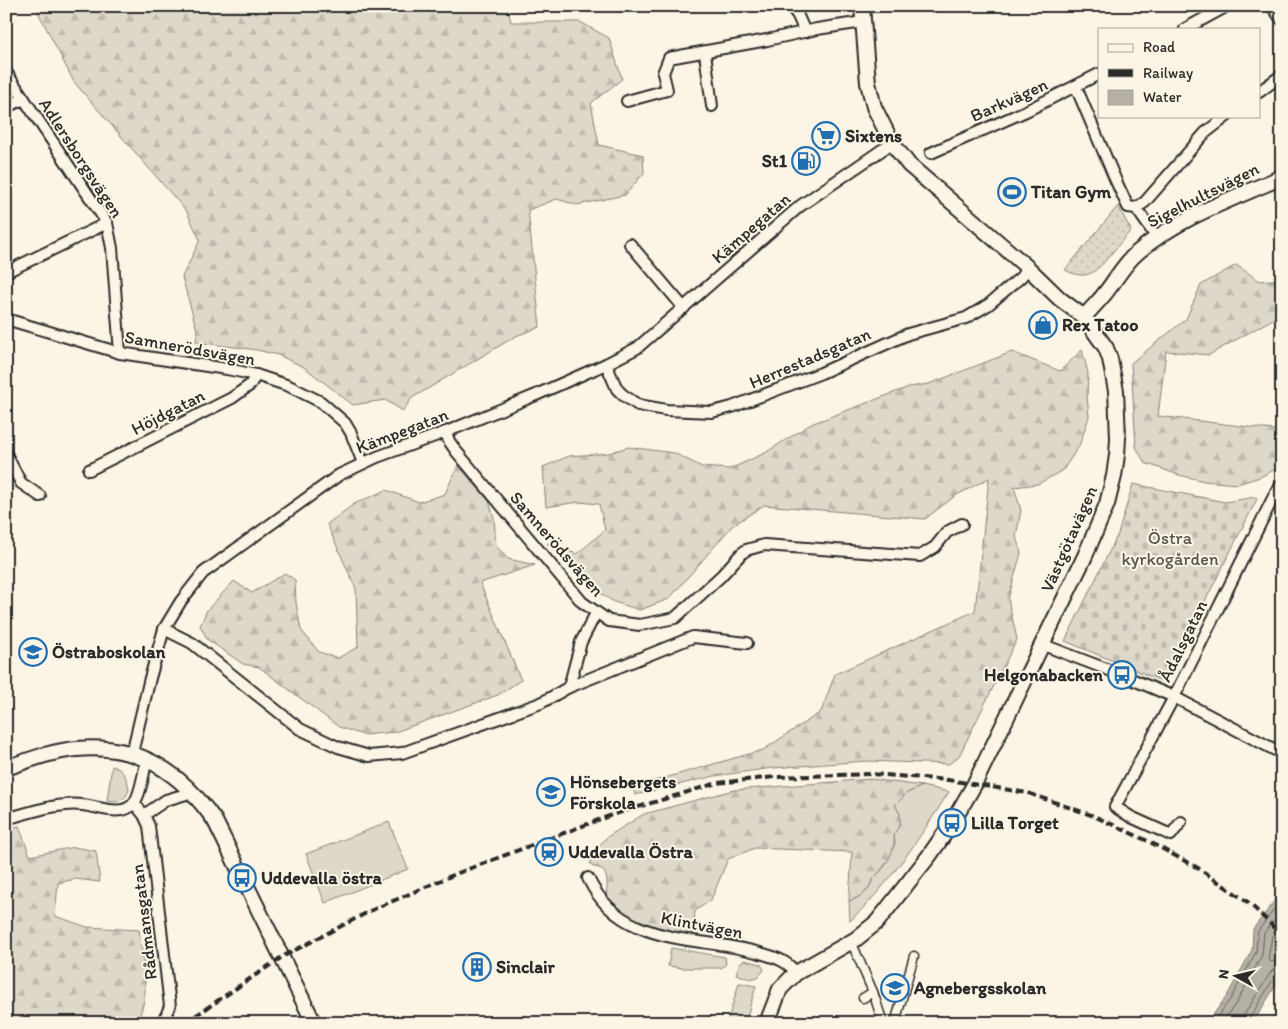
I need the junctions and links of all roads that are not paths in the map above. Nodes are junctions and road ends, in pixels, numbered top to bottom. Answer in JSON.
{"nodes":[{"id":1,"x":791,"y":6,"type":"edge"},
{"id":2,"x":862,"y":6,"type":"edge"},
{"id":3,"x":1227,"y":6,"type":"edge"},
{"id":4,"x":1272,"y":6,"type":"edge"},
{"id":5,"x":1282,"y":20,"type":"edge"},
{"id":6,"x":863,"y":22,"type":"junction"},
{"id":7,"x":1187,"y":28,"type":"edge"},
{"id":8,"x":805,"y":32,"type":"junction"},
{"id":9,"x":705,"y":53,"type":"junction"},
{"id":10,"x":6,"y":72,"type":"edge"},
{"id":11,"x":1098,"y":75,"type":"edge"},
{"id":12,"x":1282,"y":75,"type":"edge"},
{"id":13,"x":1076,"y":87,"type":"junction"},
{"id":14,"x":1260,"y":91,"type":"edge"},
{"id":15,"x":24,"y":99,"type":"junction"},
{"id":16,"x":627,"y":101,"type":"dead end"},
{"id":17,"x":712,"y":106,"type":"dead end"},
{"id":18,"x":6,"y":107,"type":"edge"},
{"id":19,"x":1224,"y":118,"type":"edge"},
{"id":20,"x":892,"y":143,"type":"junction"},
{"id":21,"x":930,"y":153,"type":"dead end"},
{"id":22,"x":1282,"y":177,"type":"edge"},
{"id":23,"x":1136,"y":208,"type":"junction"},
{"id":24,"x":107,"y":223,"type":"junction"},
{"id":25,"x":1156,"y":238,"type":"junction"},
{"id":26,"x":630,"y":244,"type":"dead end"},
{"id":27,"x":1028,"y":268,"type":"junction"},
{"id":28,"x":6,"y":272,"type":"edge"},
{"id":29,"x":684,"y":308,"type":"junction"},
{"id":30,"x":1084,"y":317,"type":"junction"},
{"id":31,"x":6,"y":319,"type":"edge"},
{"id":32,"x":120,"y":353,"type":"junction"},
{"id":33,"x":606,"y":364,"type":"junction"},
{"id":34,"x":256,"y":375,"type":"junction"},
{"id":35,"x":446,"y":432,"type":"junction"},
{"id":36,"x":6,"y":454,"type":"edge"},
{"id":37,"x":363,"y":463,"type":"junction"},
{"id":38,"x":89,"y":470,"type":"dead end"},
{"id":39,"x":1280,"y":486,"type":"edge"},
{"id":40,"x":40,"y":496,"type":"dead end"},
{"id":41,"x":962,"y":524,"type":"dead end"},
{"id":42,"x":596,"y":612,"type":"junction"},
{"id":43,"x":164,"y":629,"type":"junction"},
{"id":44,"x":747,"y":643,"type":"dead end"},
{"id":45,"x":1041,"y":644,"type":"junction"},
{"id":46,"x":569,"y":687,"type":"junction"},
{"id":47,"x":1174,"y":697,"type":"junction"},
{"id":48,"x":1279,"y":752,"type":"dead end"},
{"id":49,"x":132,"y":753,"type":"junction"},
{"id":50,"x":147,"y":758,"type":"junction"},
{"id":51,"x":6,"y":768,"type":"edge"},
{"id":52,"x":194,"y":792,"type":"junction"},
{"id":53,"x":134,"y":803,"type":"junction"},
{"id":54,"x":144,"y":815,"type":"junction"},
{"id":55,"x":6,"y":819,"type":"edge"},
{"id":56,"x":1181,"y":822,"type":"dead end"},
{"id":57,"x":588,"y":878,"type":"dead end"},
{"id":58,"x":851,"y":941,"type":"junction"},
{"id":59,"x":914,"y":956,"type":"dead end"},
{"id":60,"x":796,"y":973,"type":"junction"},
{"id":61,"x":873,"y":992,"type":"junction"},
{"id":62,"x":863,"y":998,"type":"dead end"},
{"id":63,"x":160,"y":1023,"type":"edge"},
{"id":64,"x":314,"y":1023,"type":"edge"},
{"id":65,"x":767,"y":1023,"type":"edge"},
{"id":66,"x":883,"y":1023,"type":"edge"},
{"id":67,"x":895,"y":1023,"type":"edge"}],
"edges":[{"from":1,"to":8,"type":"street"},
{"from":2,"to":6,"type":"street","name":"Västgötavägen"},
{"from":3,"to":7,"type":"street"},
{"from":4,"to":5,"type":"street"},
{"from":6,"to":8,"type":"street"},
{"from":6,"to":20,"type":"street","name":"Västgötavägen"},
{"from":8,"to":9,"type":"street"},
{"from":9,"to":16,"type":"street"},
{"from":9,"to":17,"type":"street"},
{"from":10,"to":15,"type":"street","name":"Adlersborgsvägen"},
{"from":11,"to":13,"type":"street","name":"Barkvägen"},
{"from":12,"to":14,"type":"street"},
{"from":13,"to":21,"type":"street","name":"Barkvägen"},
{"from":13,"to":23,"type":"street"},
{"from":15,"to":18,"type":"street","name":"Adlersborgsvägen"},
{"from":15,"to":24,"type":"street","name":"Adlersborgsvägen"},
{"from":19,"to":23,"type":"street"},
{"from":20,"to":27,"type":"street","name":"Västgötavägen"},
{"from":20,"to":29,"type":"street","name":"Kämpegatan"},
{"from":22,"to":25,"type":"street","name":"Sigelhultsvägen"},
{"from":23,"to":25,"type":"street"},
{"from":24,"to":28,"type":"street"},
{"from":24,"to":32,"type":"street","name":"Adlersborgsvägen"},
{"from":25,"to":30,"type":"street","name":"Sigelhultsvägen"},
{"from":26,"to":29,"type":"street"},
{"from":27,"to":30,"type":"street","name":"Västgötavägen"},
{"from":27,"to":33,"type":"street","name":"Herrestadsgatan"},
{"from":29,"to":33,"type":"street","name":"Kämpegatan"},
{"from":30,"to":45,"type":"street","name":"Västgötavägen"},
{"from":31,"to":32,"type":"street","name":"Samnerödsvägen"},
{"from":32,"to":34,"type":"street","name":"Samnerödsvägen"},
{"from":33,"to":35,"type":"street","name":"Kämpegatan"},
{"from":34,"to":37,"type":"street","name":"Samnerödsvägen"},
{"from":34,"to":38,"type":"street","name":"Höjdgatan"},
{"from":35,"to":37,"type":"street","name":"Kämpegatan"},
{"from":35,"to":42,"type":"street","name":"Samnerödsvägen"},
{"from":36,"to":40,"type":"street"},
{"from":37,"to":43,"type":"street","name":"Kämpegatan"},
{"from":39,"to":47,"type":"street","name":"Ådalsgatan"},
{"from":41,"to":42,"type":"street","name":"Samnerödsvägen"},
{"from":42,"to":46,"type":"street"},
{"from":43,"to":46,"type":"street"},
{"from":43,"to":49,"type":"street","name":"Kämpegatan"},
{"from":44,"to":46,"type":"street"},
{"from":45,"to":47,"type":"street"},
{"from":45,"to":58,"type":"street","name":"Västgötavägen"},
{"from":47,"to":48,"type":"street"},
{"from":47,"to":56,"type":"street","name":"Ådalsgatan"},
{"from":49,"to":50,"type":"street"},
{"from":49,"to":51,"type":"street"},
{"from":50,"to":52,"type":"street"},
{"from":50,"to":53,"type":"street"},
{"from":52,"to":54,"type":"street"},
{"from":52,"to":64,"type":"street"},
{"from":53,"to":54,"type":"street","name":"Rådmansgatan"},
{"from":53,"to":55,"type":"street"},
{"from":54,"to":63,"type":"street","name":"Rådmansgatan"},
{"from":57,"to":60,"type":"street","name":"Klintvägen"},
{"from":58,"to":60,"type":"street","name":"Västgötavägen"},
{"from":58,"to":61,"type":"street"},
{"from":59,"to":67,"type":"street"},
{"from":60,"to":65,"type":"street","name":"Västgötavägen"},
{"from":61,"to":62,"type":"street"},
{"from":61,"to":66,"type":"street"}]}
